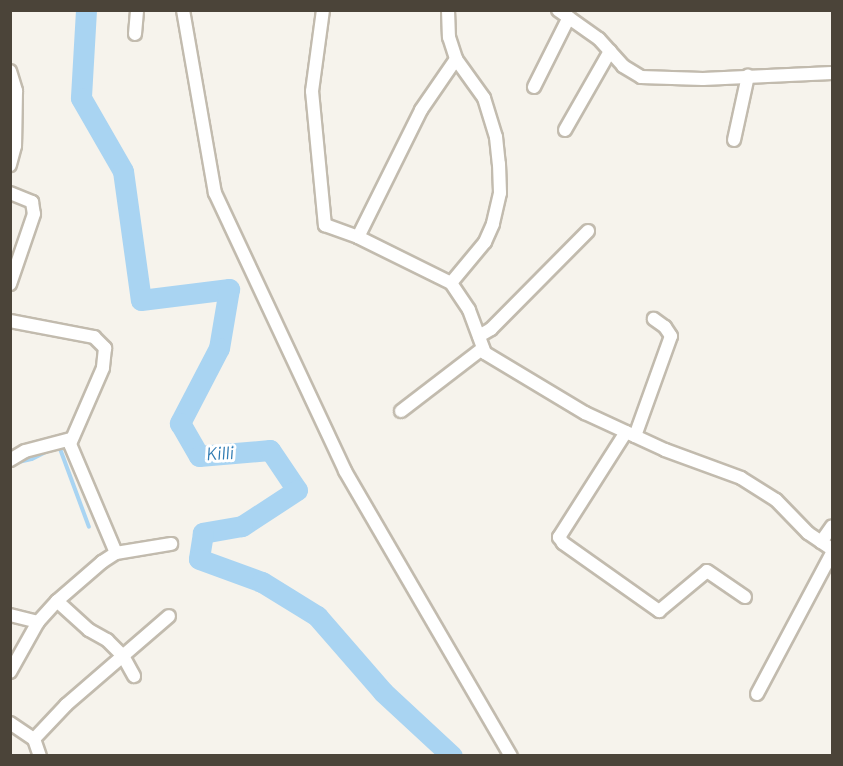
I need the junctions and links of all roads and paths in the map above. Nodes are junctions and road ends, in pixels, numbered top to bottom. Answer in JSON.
{"nodes":[{"id":1,"x":137,"y":10,"type":"edge"},
{"id":2,"x":183,"y":10,"type":"edge"},
{"id":3,"x":323,"y":10,"type":"edge"},
{"id":4,"x":448,"y":10,"type":"edge"},
{"id":5,"x":564,"y":14,"type":"edge"},
{"id":6,"x":135,"y":34,"type":"dead end"},
{"id":7,"x":610,"y":51,"type":"junction"},
{"id":8,"x":456,"y":59,"type":"junction"},
{"id":9,"x":10,"y":71,"type":"edge"},
{"id":10,"x":832,"y":73,"type":"edge"},
{"id":11,"x":748,"y":76,"type":"junction"},
{"id":12,"x":534,"y":87,"type":"dead end"},
{"id":13,"x":565,"y":129,"type":"dead end"},
{"id":14,"x":735,"y":140,"type":"dead end"},
{"id":15,"x":10,"y":165,"type":"edge"},
{"id":16,"x":10,"y":193,"type":"edge"},
{"id":17,"x":588,"y":231,"type":"dead end"},
{"id":18,"x":358,"y":237,"type":"junction"},
{"id":19,"x":10,"y":284,"type":"edge"},
{"id":20,"x":451,"y":284,"type":"junction"},
{"id":21,"x":654,"y":319,"type":"dead end"},
{"id":22,"x":10,"y":321,"type":"edge"},
{"id":23,"x":481,"y":342,"type":"junction"},
{"id":24,"x":401,"y":411,"type":"dead end"},
{"id":25,"x":631,"y":434,"type":"junction"},
{"id":26,"x":71,"y":438,"type":"junction"},
{"id":27,"x":10,"y":460,"type":"edge"},
{"id":28,"x":832,"y":526,"type":"edge"},
{"id":29,"x":821,"y":542,"type":"junction"},
{"id":30,"x":171,"y":544,"type":"dead end"},
{"id":31,"x":832,"y":551,"type":"edge"},
{"id":32,"x":116,"y":553,"type":"junction"},
{"id":33,"x":745,"y":597,"type":"dead end"},
{"id":34,"x":57,"y":601,"type":"junction"},
{"id":35,"x":10,"y":615,"type":"edge"},
{"id":36,"x":169,"y":616,"type":"dead end"},
{"id":37,"x":38,"y":622,"type":"junction"},
{"id":38,"x":16,"y":652,"type":"edge"},
{"id":39,"x":123,"y":656,"type":"junction"},
{"id":40,"x":10,"y":672,"type":"edge"},
{"id":41,"x":134,"y":676,"type":"dead end"},
{"id":42,"x":757,"y":694,"type":"dead end"},
{"id":43,"x":10,"y":723,"type":"edge"},
{"id":44,"x":33,"y":739,"type":"junction"},
{"id":45,"x":40,"y":756,"type":"edge"},
{"id":46,"x":511,"y":756,"type":"edge"}],
"edges":[{"from":1,"to":6,"type":"street"},
{"from":2,"to":46,"type":"street"},
{"from":3,"to":18,"type":"street"},
{"from":4,"to":8,"type":"street"},
{"from":5,"to":7,"type":"street"},
{"from":5,"to":12,"type":"street"},
{"from":7,"to":11,"type":"street"},
{"from":7,"to":13,"type":"street"},
{"from":8,"to":18,"type":"street"},
{"from":8,"to":20,"type":"street"},
{"from":9,"to":15,"type":"street"},
{"from":10,"to":11,"type":"street"},
{"from":11,"to":14,"type":"street"},
{"from":16,"to":19,"type":"street"},
{"from":17,"to":23,"type":"street"},
{"from":18,"to":20,"type":"street"},
{"from":20,"to":23,"type":"street"},
{"from":21,"to":25,"type":"street"},
{"from":22,"to":26,"type":"street"},
{"from":23,"to":24,"type":"street"},
{"from":23,"to":25,"type":"street"},
{"from":25,"to":29,"type":"street"},
{"from":25,"to":33,"type":"street"},
{"from":26,"to":27,"type":"street"},
{"from":26,"to":32,"type":"street"},
{"from":28,"to":29,"type":"street"},
{"from":29,"to":31,"type":"street"},
{"from":30,"to":32,"type":"street"},
{"from":31,"to":42,"type":"street"},
{"from":32,"to":34,"type":"street"},
{"from":34,"to":37,"type":"street"},
{"from":34,"to":39,"type":"street"},
{"from":35,"to":37,"type":"street"},
{"from":36,"to":39,"type":"street"},
{"from":37,"to":38,"type":"street"},
{"from":38,"to":40,"type":"street"},
{"from":39,"to":41,"type":"street"},
{"from":39,"to":44,"type":"street"},
{"from":43,"to":44,"type":"street"},
{"from":44,"to":45,"type":"street"}]}
